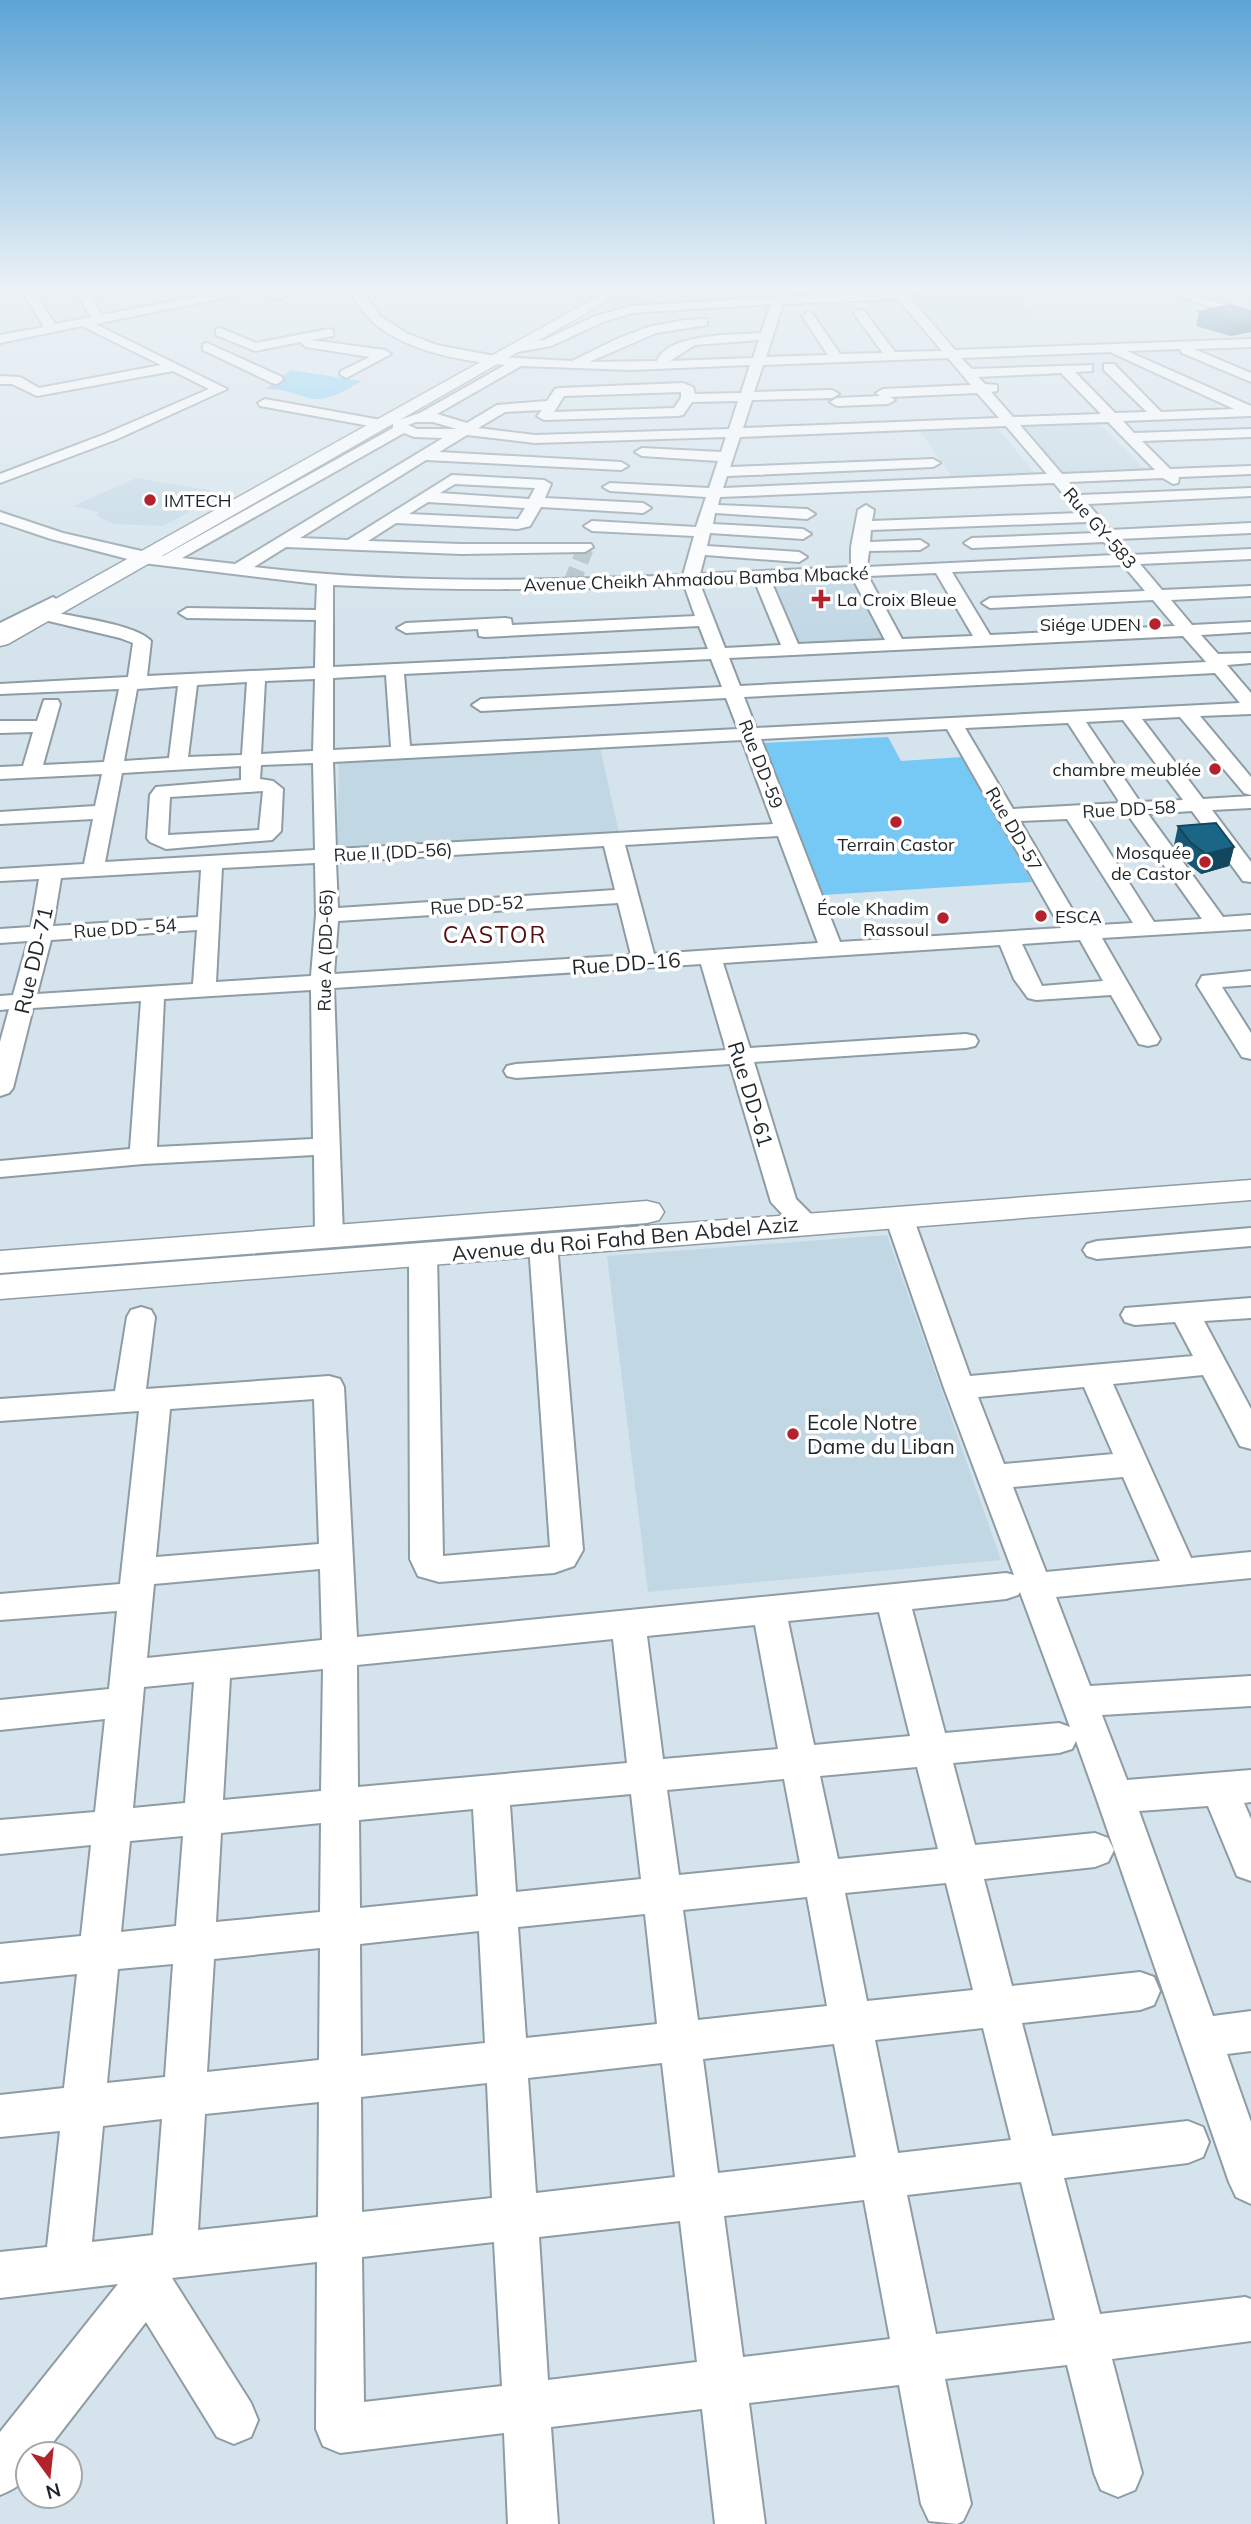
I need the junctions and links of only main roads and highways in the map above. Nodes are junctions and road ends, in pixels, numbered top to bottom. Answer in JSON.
{"nodes":[{"id":1,"x":422,"y":406,"type":"edge"},
{"id":2,"x":0,"y":639,"type":"edge"},
{"id":3,"x":1250,"y":1186,"type":"edge"},
{"id":4,"x":795,"y":1212,"type":"junction"},
{"id":5,"x":0,"y":1262,"type":"edge"},
{"id":6,"x":0,"y":1287,"type":"edge"}],
"edges":[{"from":1,"to":2,"type":"main road"},
{"from":3,"to":4,"type":"main road","name":"Avenue du Roi Fahd Ben Abdel Aziz"},
{"from":3,"to":4,"type":"main road","name":"Avenue du Roi Fahd Ben Abdel Aziz"},
{"from":4,"to":5,"type":"main road","name":"Avenue du Roi Fahd Ben Abdel Aziz"},
{"from":4,"to":6,"type":"main road","name":"Avenue du Roi Fahd Ben Abdel Aziz"}]}
